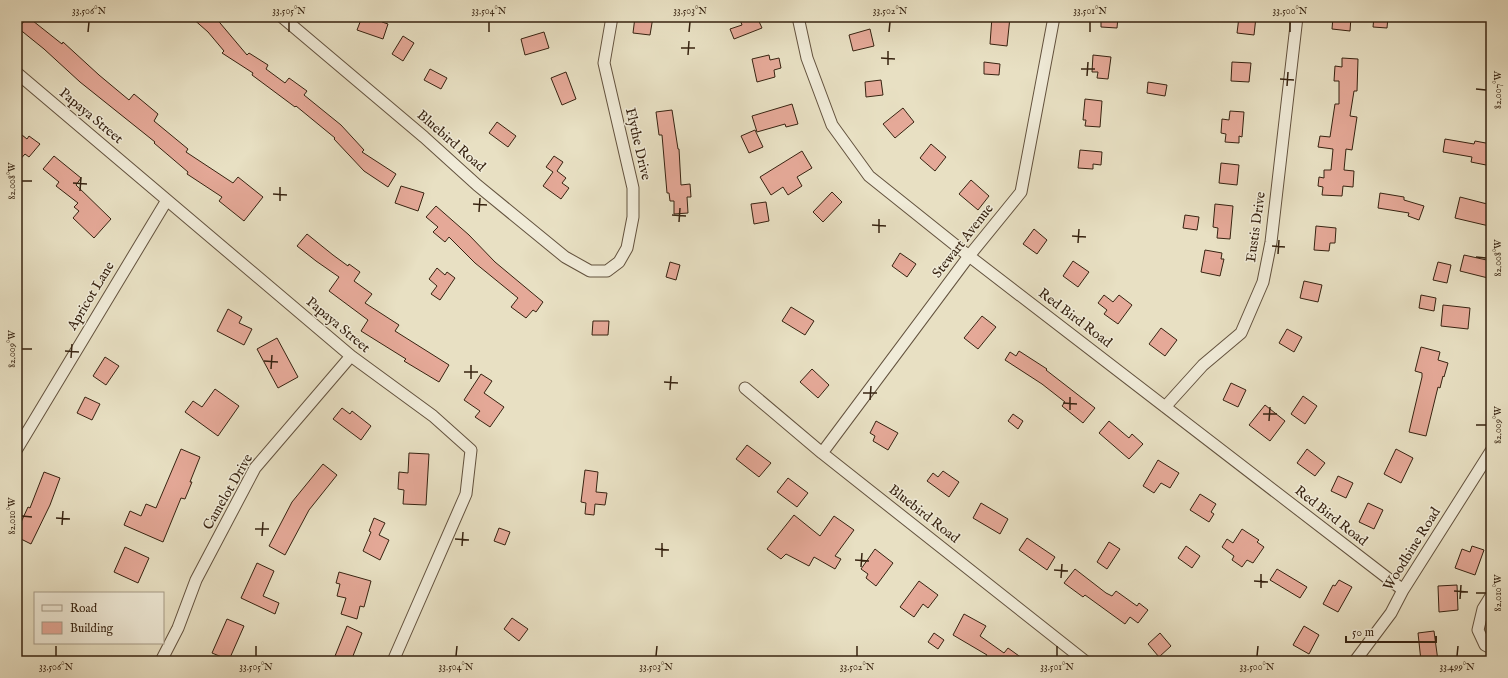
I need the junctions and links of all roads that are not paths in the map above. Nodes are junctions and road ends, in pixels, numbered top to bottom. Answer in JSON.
{"nodes":[{"id":1,"x":282,"y":17,"type":"edge"},
{"id":2,"x":612,"y":17,"type":"edge"},
{"id":3,"x":798,"y":17,"type":"edge"},
{"id":4,"x":1054,"y":17,"type":"edge"},
{"id":5,"x":1297,"y":17,"type":"edge"},
{"id":6,"x":17,"y":73,"type":"edge"},
{"id":7,"x":167,"y":200,"type":"junction"},
{"id":8,"x":969,"y":256,"type":"junction"},
{"id":9,"x":607,"y":270,"type":"joint"},
{"id":10,"x":351,"y":356,"type":"junction"},
{"id":11,"x":745,"y":388,"type":"dead end"},
{"id":12,"x":1165,"y":407,"type":"junction"},
{"id":13,"x":17,"y":449,"type":"edge"},
{"id":14,"x":1491,"y":451,"type":"edge"},
{"id":15,"x":822,"y":453,"type":"junction"},
{"id":16,"x":1403,"y":590,"type":"junction"},
{"id":17,"x":1491,"y":596,"type":"edge"},
{"id":18,"x":1491,"y":648,"type":"edge"},
{"id":19,"x":161,"y":661,"type":"edge"},
{"id":20,"x":393,"y":661,"type":"edge"},
{"id":21,"x":1085,"y":661,"type":"edge"},
{"id":22,"x":1355,"y":661,"type":"edge"}],
"edges":[{"from":1,"to":9,"type":"street","name":"Bluebird Road"},
{"from":2,"to":9,"type":"street","name":"Flythe Drive"},
{"from":3,"to":8,"type":"street","name":"Red Bird Road"},
{"from":4,"to":8,"type":"street","name":"Stewart Avenue"},
{"from":5,"to":12,"type":"street","name":"Eustis Drive"},
{"from":6,"to":7,"type":"street","name":"Papaya Street"},
{"from":7,"to":10,"type":"street","name":"Papaya Street"},
{"from":7,"to":13,"type":"street","name":"Apricot Lane"},
{"from":8,"to":12,"type":"street","name":"Red Bird Road"},
{"from":8,"to":15,"type":"street","name":"Stewart Avenue"},
{"from":10,"to":19,"type":"street","name":"Camelot Drive"},
{"from":10,"to":20,"type":"street","name":"Papaya Street"},
{"from":11,"to":15,"type":"street","name":"Bluebird Road"},
{"from":12,"to":16,"type":"street","name":"Red Bird Road"},
{"from":14,"to":16,"type":"street","name":"Woodbine Road"},
{"from":15,"to":21,"type":"street","name":"Bluebird Road"},
{"from":16,"to":22,"type":"street","name":"Woodbine Road"},
{"from":17,"to":18,"type":"street"}]}
